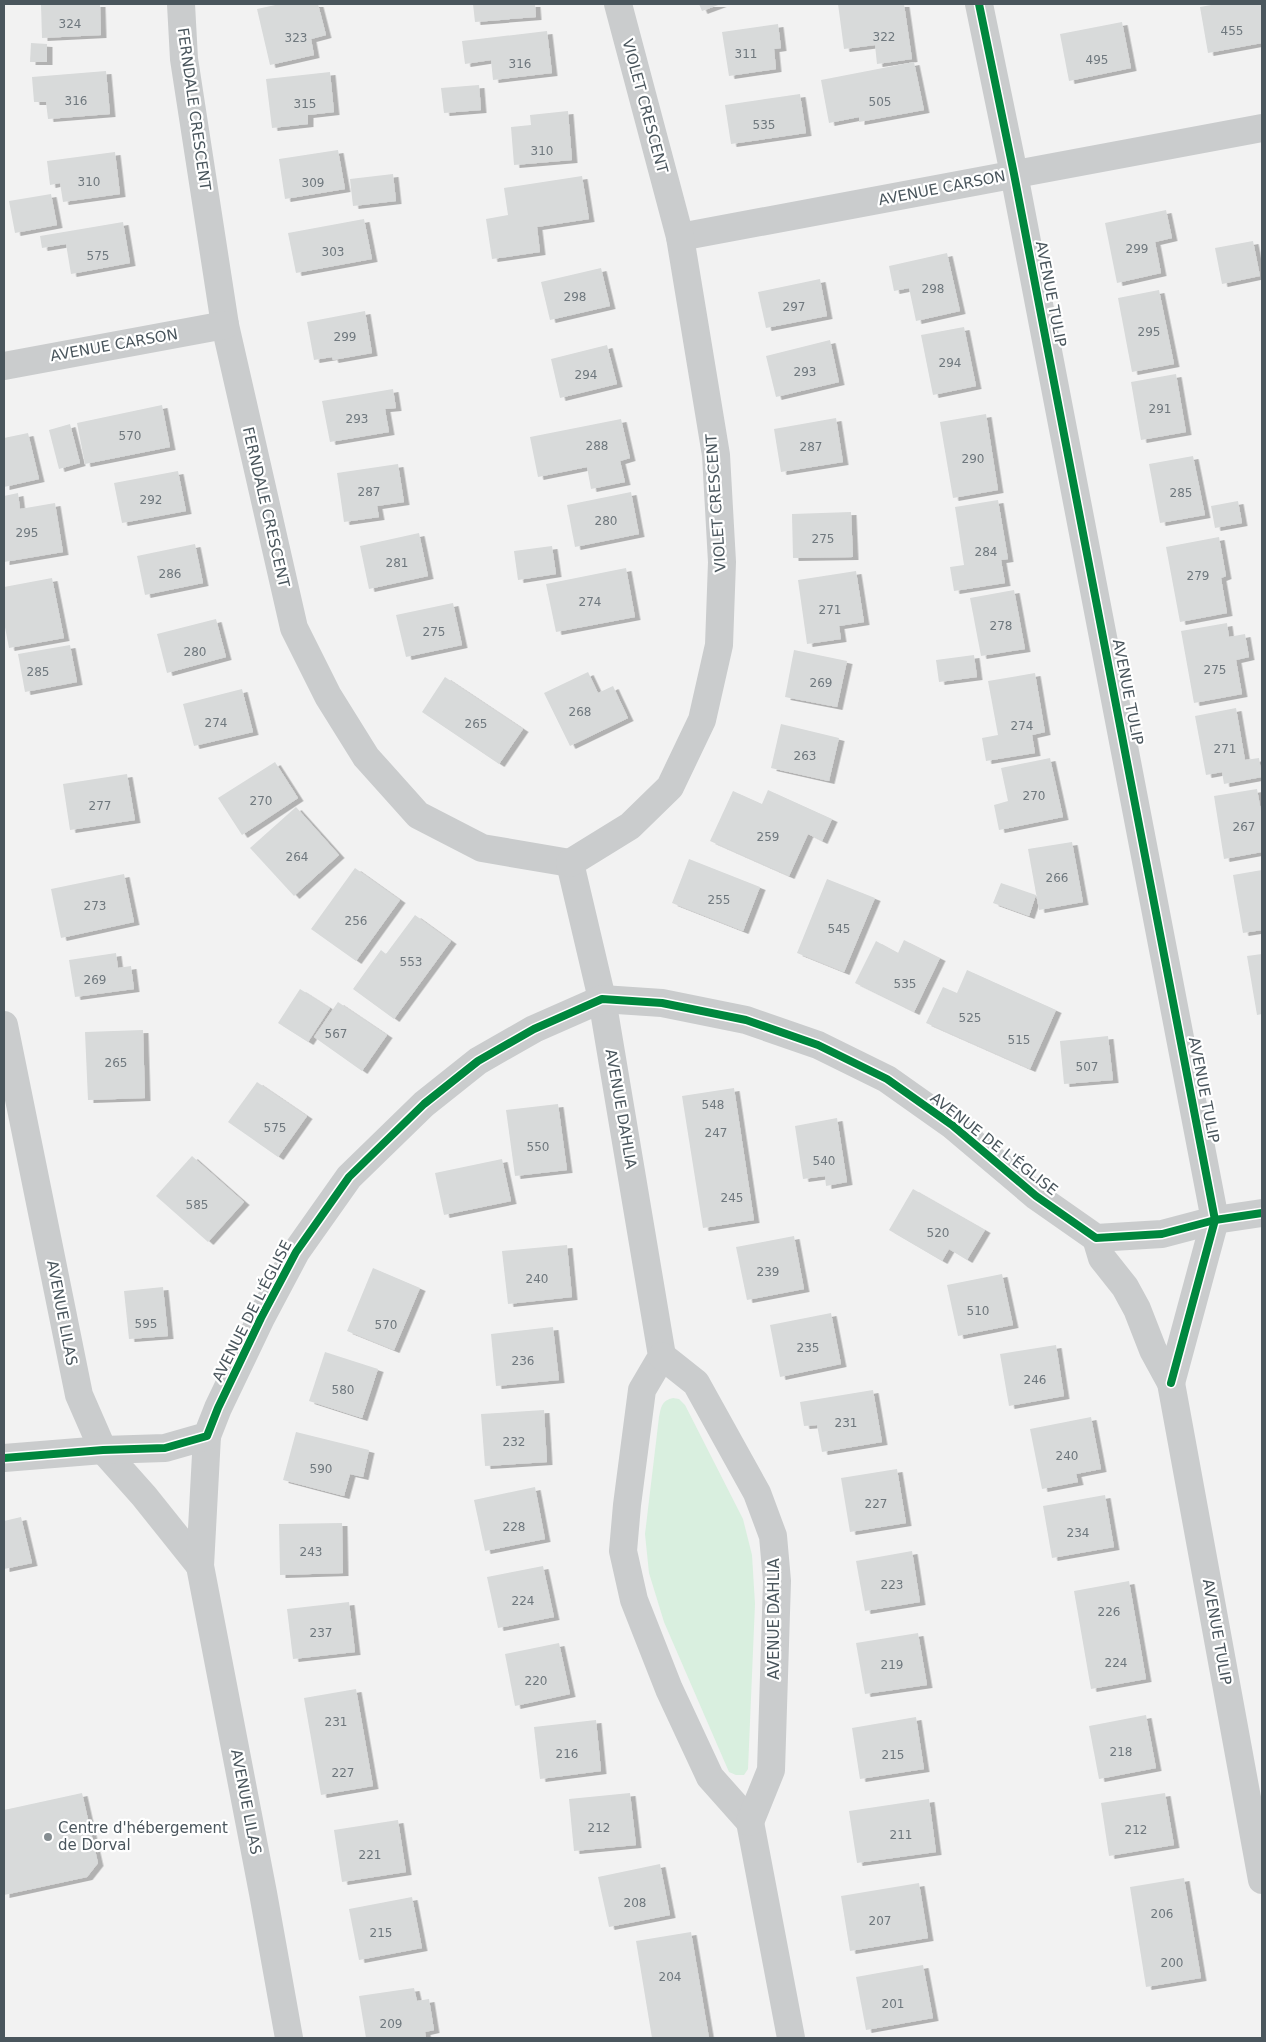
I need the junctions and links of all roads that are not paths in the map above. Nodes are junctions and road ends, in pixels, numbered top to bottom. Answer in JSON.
{"nodes":[{"id":1,"x":180,"y":4,"type":"edge"},
{"id":2,"x":618,"y":4,"type":"edge"},
{"id":3,"x":979,"y":4,"type":"edge"},
{"id":4,"x":1262,"y":128,"type":"edge"},
{"id":5,"x":1014,"y":174,"type":"junction"},
{"id":6,"x":680,"y":237,"type":"junction"},
{"id":7,"x":225,"y":325,"type":"junction"},
{"id":8,"x":4,"y":366,"type":"edge"},
{"id":9,"x":570,"y":863,"type":"junction"},
{"id":10,"x":602,"y":999,"type":"junction"},
{"id":11,"x":4,"y":1024,"type":"edge"},
{"id":12,"x":1262,"y":1213,"type":"edge"},
{"id":13,"x":1215,"y":1220,"type":"junction"},
{"id":14,"x":1096,"y":1238,"type":"junction"},
{"id":15,"x":662,"y":1356,"type":"junction"},
{"id":16,"x":1171,"y":1383,"type":"junction"},
{"id":17,"x":207,"y":1436,"type":"junction"},
{"id":18,"x":103,"y":1450,"type":"junction"},
{"id":19,"x":4,"y":1458,"type":"edge"},
{"id":20,"x":200,"y":1566,"type":"junction"},
{"id":21,"x":750,"y":1822,"type":"junction"},
{"id":22,"x":1262,"y":1880,"type":"edge"},
{"id":23,"x":289,"y":2038,"type":"edge"},
{"id":24,"x":791,"y":2038,"type":"edge"}],
"edges":[{"from":1,"to":7,"type":"street","name":"FERNDALE CRESCENT"},
{"from":2,"to":6,"type":"street","name":"VIOLET CRESCENT"},
{"from":3,"to":5,"type":"street","name":"AVENUE TULIP"},
{"from":4,"to":5,"type":"street","name":"AVENUE CARSON"},
{"from":5,"to":6,"type":"street","name":"AVENUE CARSON"},
{"from":5,"to":13,"type":"street","name":"AVENUE TULIP"},
{"from":6,"to":9,"type":"street","name":"VIOLET CRESCENT"},
{"from":7,"to":8,"type":"street","name":"AVENUE CARSON"},
{"from":7,"to":9,"type":"street","name":"FERNDALE CRESCENT"},
{"from":9,"to":10,"type":"street","name":"AVENUE DAHLIA"},
{"from":10,"to":14,"type":"street","name":"AVENUE DE L'ÉGLISE"},
{"from":10,"to":15,"type":"street","name":"AVENUE DAHLIA"},
{"from":10,"to":17,"type":"street","name":"AVENUE DE L'ÉGLISE"},
{"from":11,"to":18,"type":"street","name":"AVENUE LILAS"},
{"from":12,"to":13,"type":"street"},
{"from":13,"to":14,"type":"street"},
{"from":13,"to":16,"type":"street","name":"AVENUE TULIP"},
{"from":14,"to":16,"type":"street","name":"AVENUE TULIP"},
{"from":15,"to":21,"type":"street"},
{"from":15,"to":21,"type":"street","name":"AVENUE DAHLIA"},
{"from":16,"to":22,"type":"street","name":"AVENUE TULIP"},
{"from":17,"to":18,"type":"street"},
{"from":17,"to":20,"type":"street","name":"AVENUE LILAS"},
{"from":18,"to":19,"type":"street"},
{"from":18,"to":20,"type":"street","name":"AVENUE LILAS"},
{"from":20,"to":23,"type":"street","name":"AVENUE LILAS"},
{"from":21,"to":24,"type":"street"}]}
